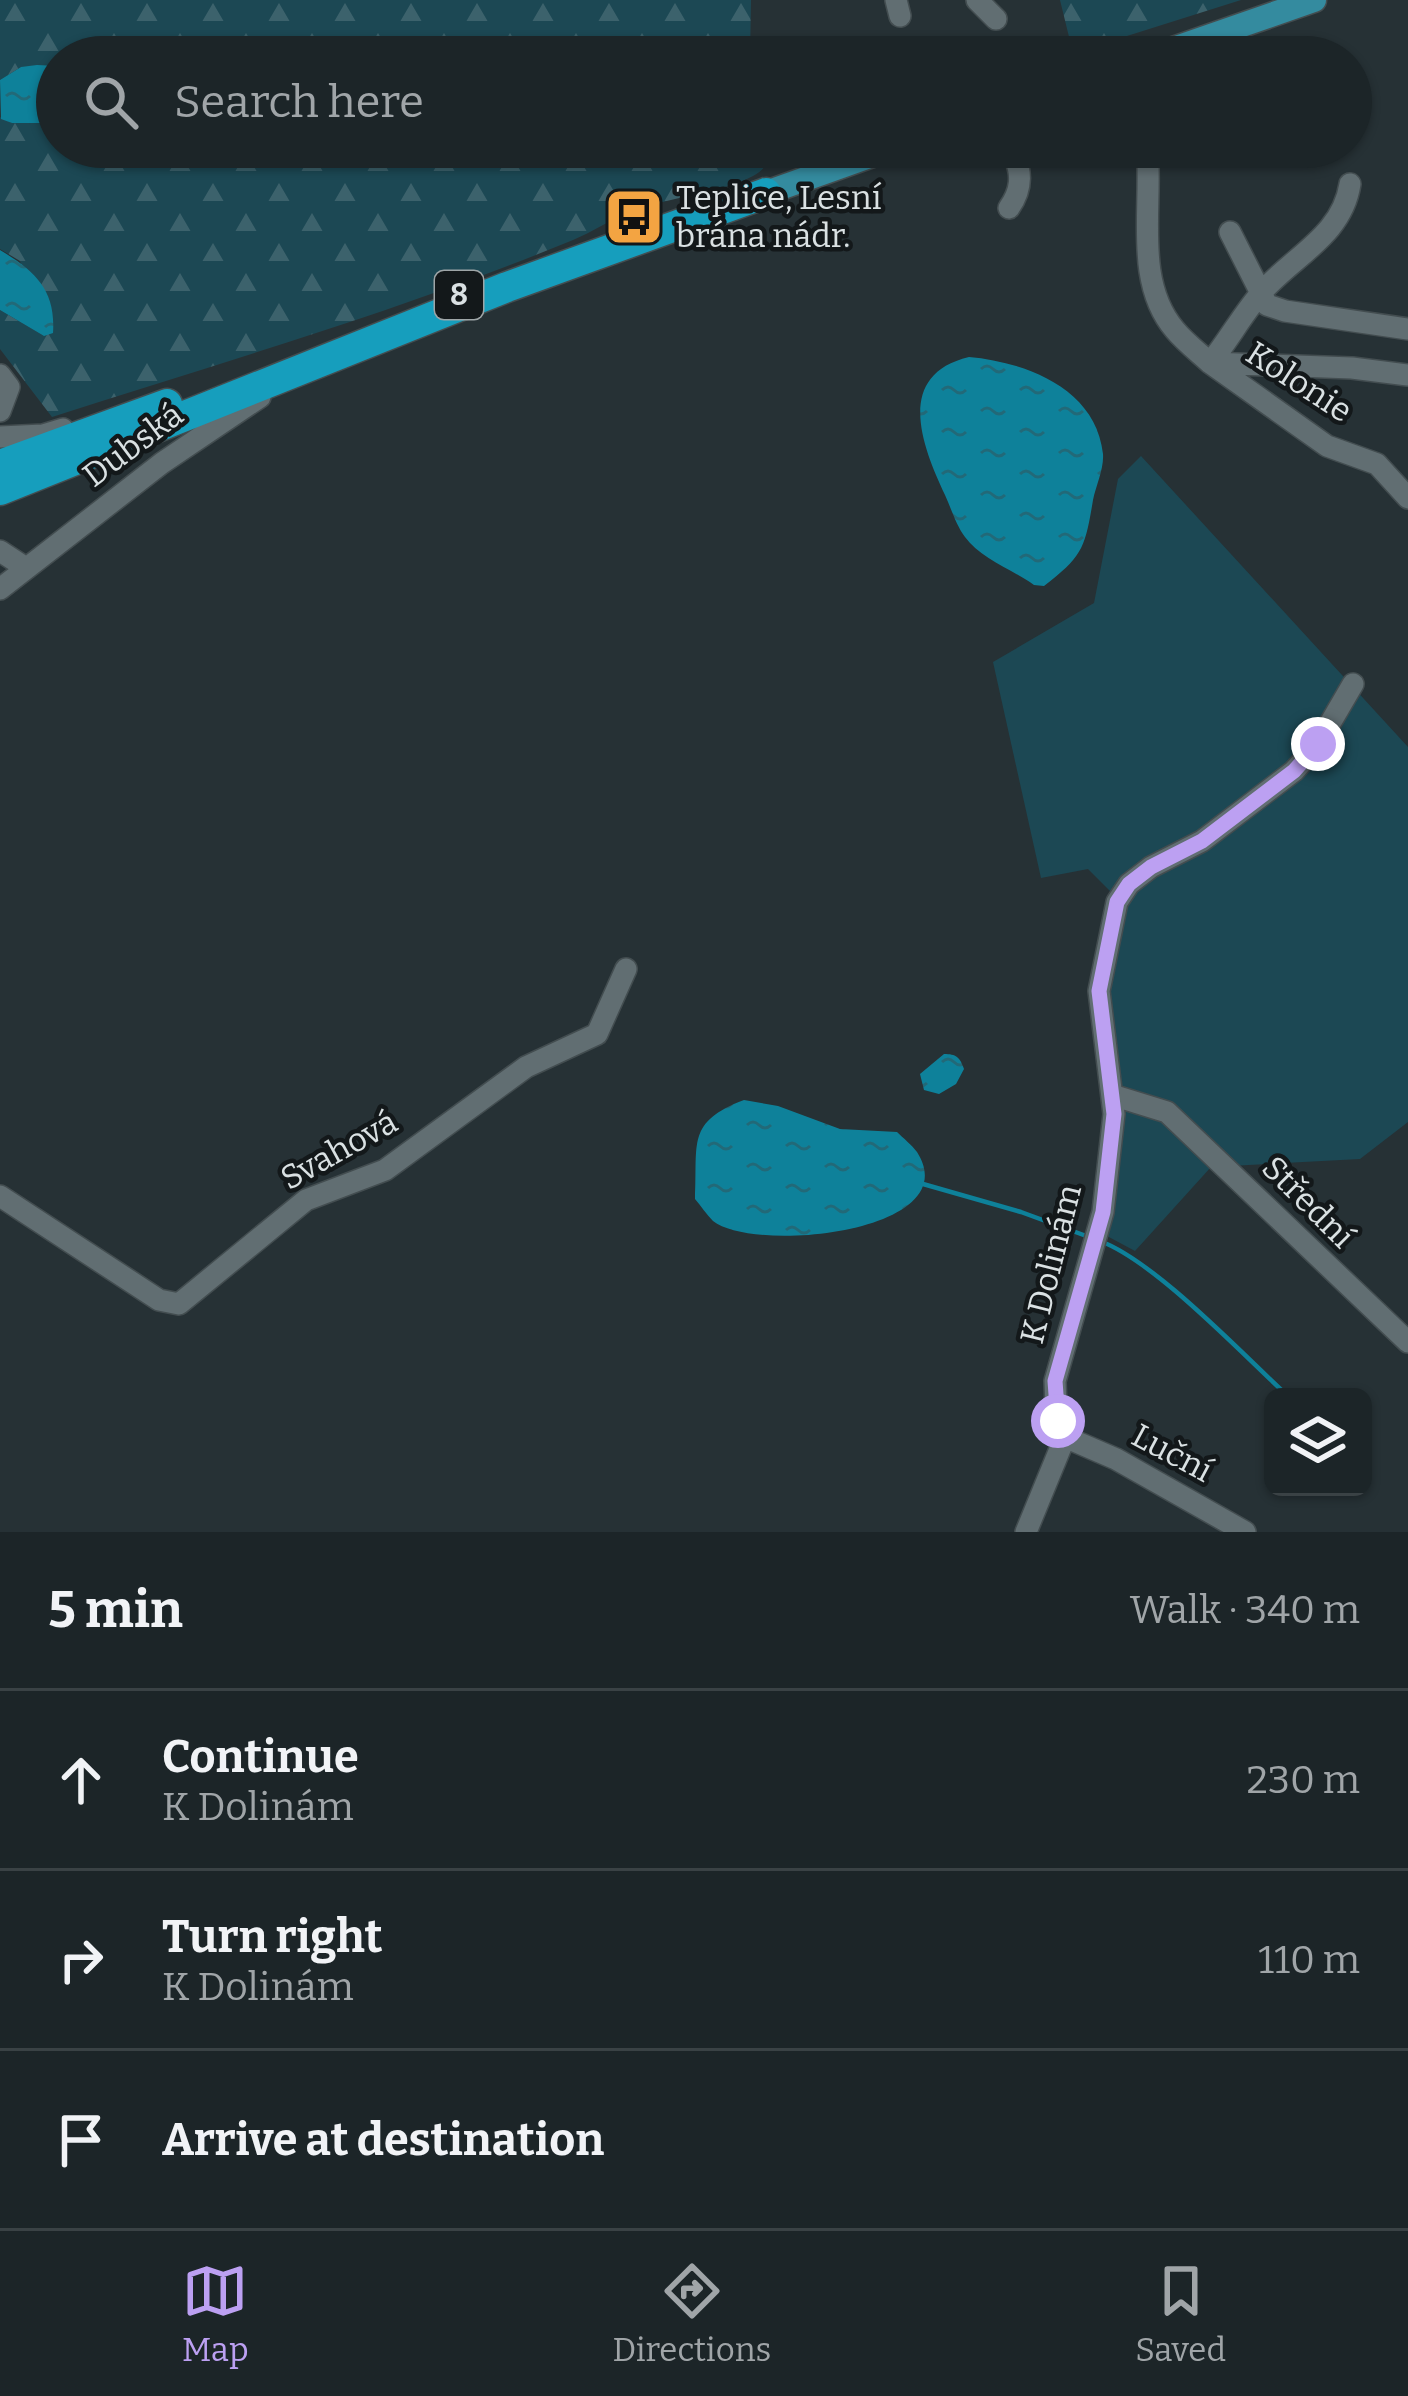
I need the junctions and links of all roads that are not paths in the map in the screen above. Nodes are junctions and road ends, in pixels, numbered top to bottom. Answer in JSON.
{"nodes":[{"id":1,"x":977,"y":0,"type":"edge"},
{"id":2,"x":1314,"y":0,"type":"edge"},
{"id":3,"x":996,"y":19,"type":"dead end"},
{"id":4,"x":1210,"y":36,"type":"edge"},
{"id":5,"x":836,"y":168,"type":"edge"},
{"id":6,"x":1017,"y":168,"type":"edge"},
{"id":7,"x":1147,"y":168,"type":"edge"},
{"id":8,"x":1350,"y":184,"type":"dead end"},
{"id":9,"x":766,"y":193,"type":"junction"},
{"id":10,"x":1009,"y":208,"type":"dead end"},
{"id":11,"x":1230,"y":232,"type":"dead end"},
{"id":12,"x":1262,"y":292,"type":"junction"},
{"id":13,"x":1408,"y":329,"type":"edge"},
{"id":14,"x":1210,"y":363,"type":"junction"},
{"id":15,"x":313,"y":366,"type":"junction"},
{"id":16,"x":0,"y":375,"type":"edge"},
{"id":17,"x":1408,"y":375,"type":"edge"},
{"id":18,"x":156,"y":408,"type":"junction"},
{"id":19,"x":0,"y":412,"type":"edge"},
{"id":20,"x":0,"y":437,"type":"edge"},
{"id":21,"x":0,"y":465,"type":"edge"},
{"id":22,"x":0,"y":490,"type":"edge"},
{"id":23,"x":1408,"y":498,"type":"edge"},
{"id":24,"x":0,"y":551,"type":"edge"},
{"id":25,"x":26,"y":568,"type":"junction"},
{"id":26,"x":0,"y":589,"type":"edge"},
{"id":27,"x":1353,"y":684,"type":"dead end"},
{"id":28,"x":626,"y":969,"type":"dead end"},
{"id":29,"x":1112,"y":1095,"type":"junction"},
{"id":30,"x":0,"y":1196,"type":"edge"},
{"id":31,"x":1408,"y":1342,"type":"edge"},
{"id":32,"x":1065,"y":1437,"type":"junction"},
{"id":33,"x":1026,"y":1532,"type":"edge"},
{"id":34,"x":1246,"y":1532,"type":"edge"}],
"edges":[{"from":1,"to":3,"type":"street"},
{"from":2,"to":4,"type":"main road"},
{"from":5,"to":9,"type":"main road","number":"8"},
{"from":6,"to":10,"type":"street"},
{"from":7,"to":14,"type":"street","name":"Kolonie"},
{"from":8,"to":12,"type":"street"},
{"from":9,"to":15,"type":"highway","number":"8"},
{"from":9,"to":18,"type":"highway","number":"8"},
{"from":11,"to":12,"type":"street"},
{"from":12,"to":13,"type":"street"},
{"from":12,"to":14,"type":"street"},
{"from":14,"to":17,"type":"street","name":"Kolonie"},
{"from":14,"to":23,"type":"street","name":"Kolonie"},
{"from":15,"to":22,"type":"highway","number":"8"},
{"from":15,"to":25,"type":"street","name":"Dubská"},
{"from":16,"to":19,"type":"street"},
{"from":18,"to":20,"type":"street"},
{"from":18,"to":21,"type":"highway","number":"8"},
{"from":24,"to":25,"type":"street"},
{"from":25,"to":26,"type":"street","name":"Dubská"},
{"from":27,"to":29,"type":"street","name":"K Dolinám"},
{"from":28,"to":30,"type":"street","name":"Svahová"},
{"from":29,"to":31,"type":"street","name":"Střední"},
{"from":29,"to":32,"type":"street","name":"K Dolinám"},
{"from":32,"to":33,"type":"street"},
{"from":32,"to":34,"type":"street","name":"Luční"}]}
